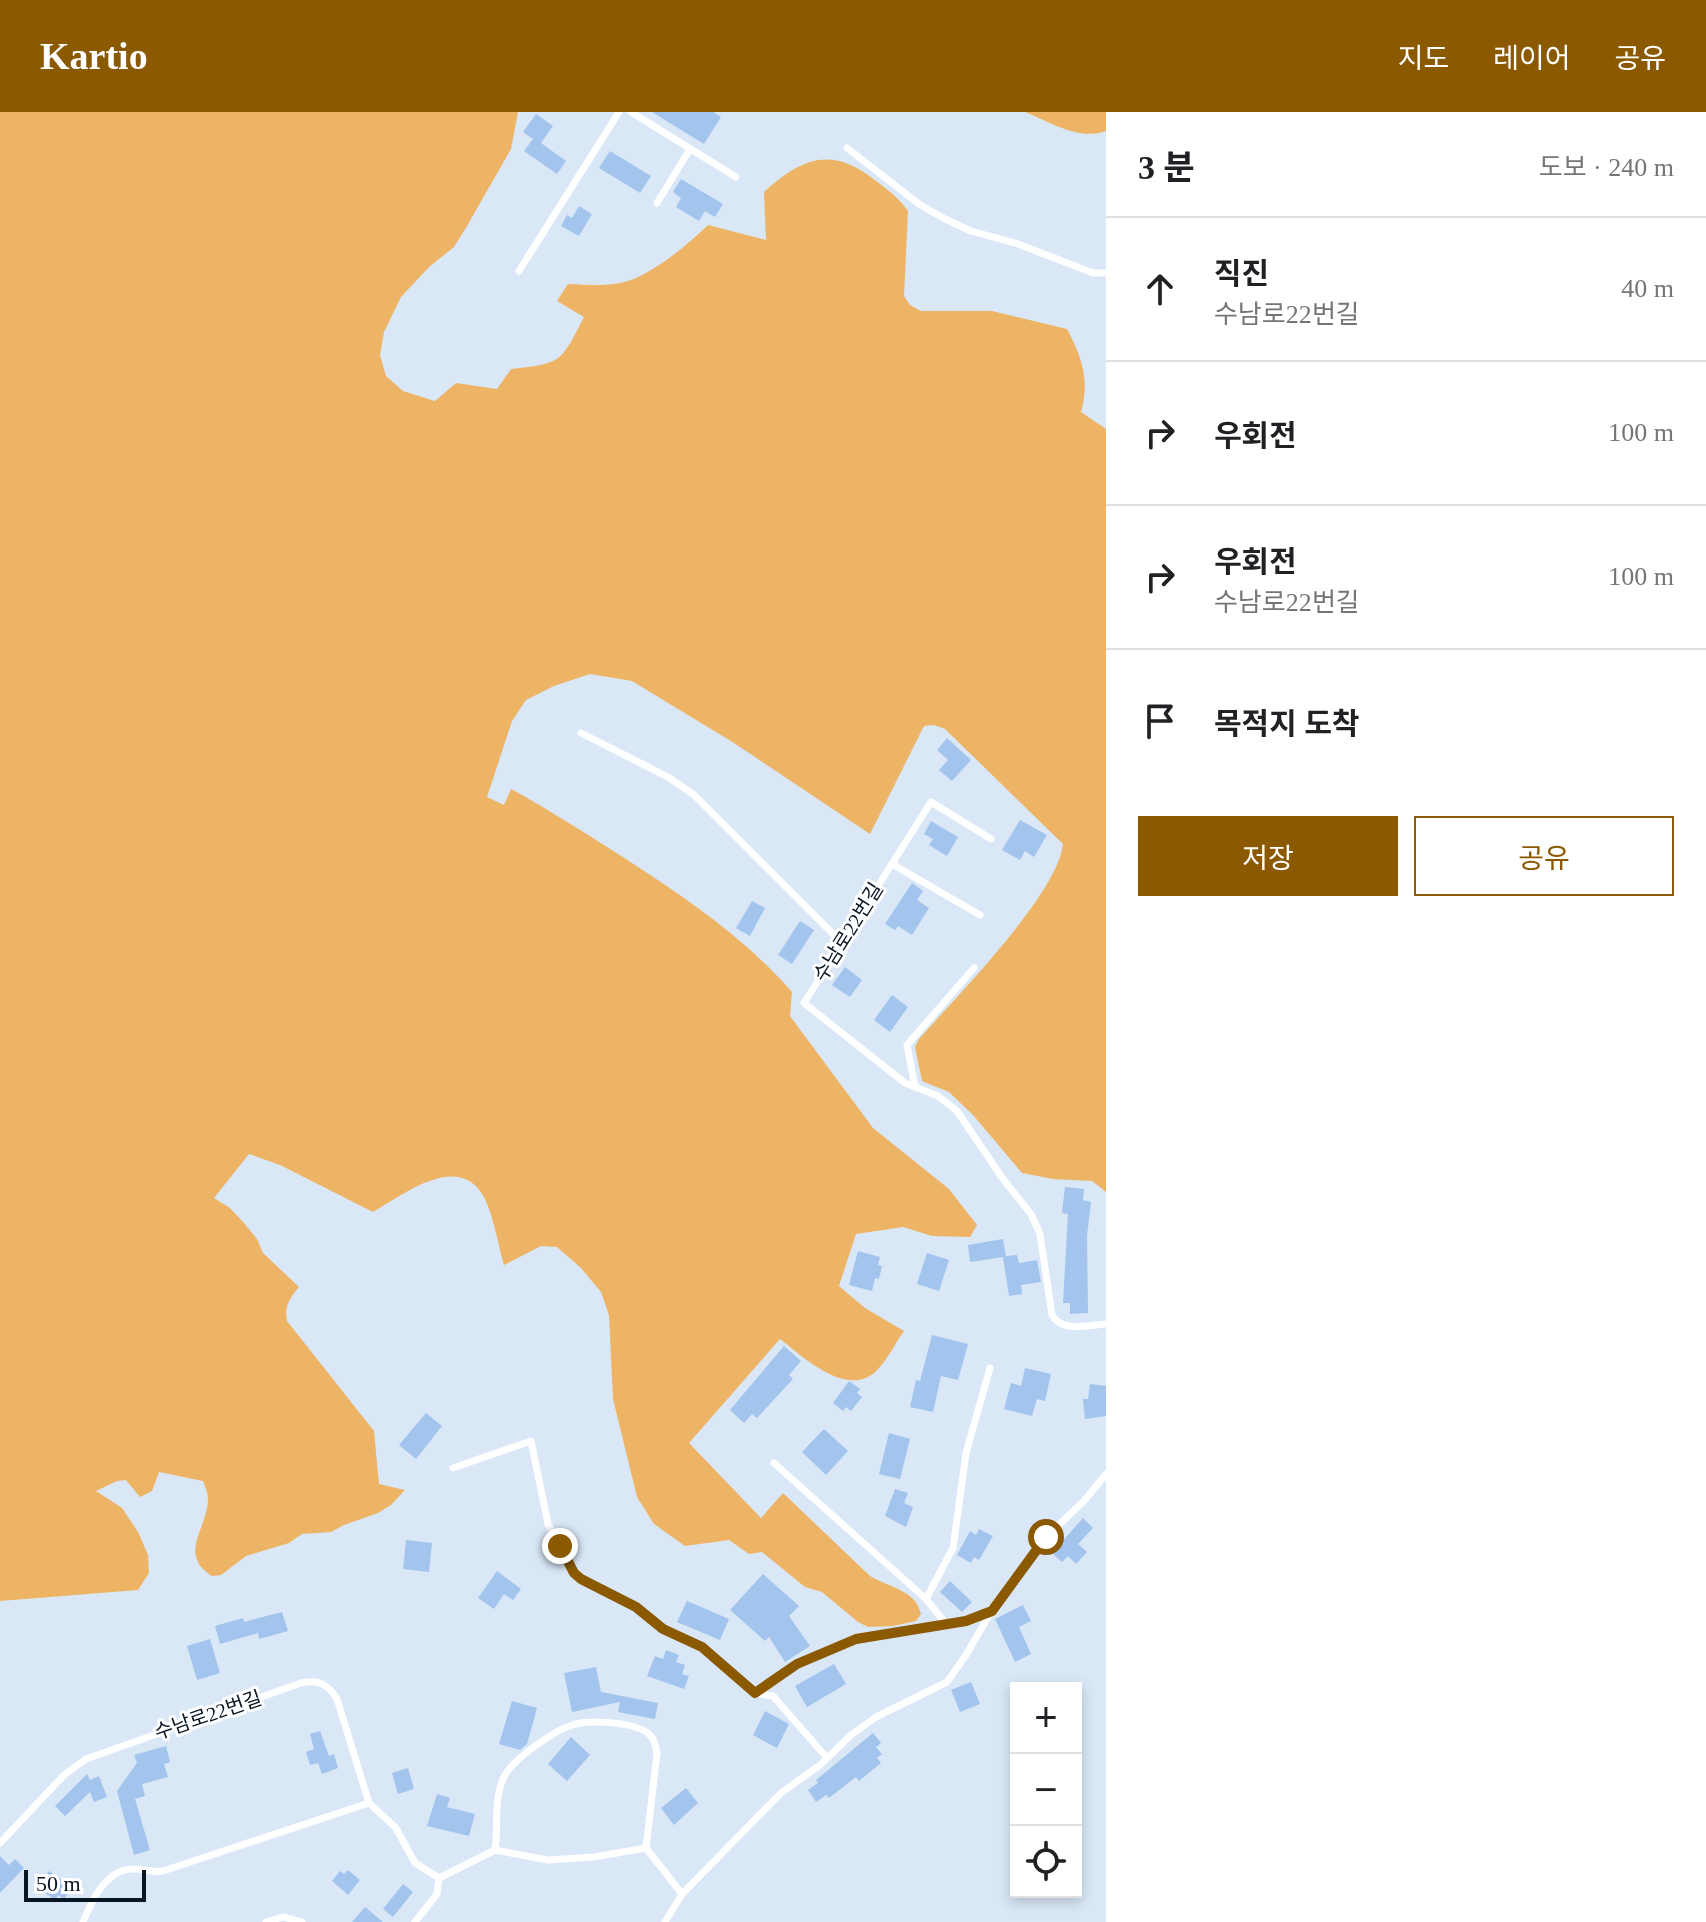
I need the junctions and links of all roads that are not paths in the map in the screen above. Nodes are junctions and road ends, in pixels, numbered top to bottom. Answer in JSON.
{"nodes":[{"id":1,"x":619,"y":112,"type":"edge"},
{"id":2,"x":631,"y":112,"type":"edge"},
{"id":3,"x":847,"y":148,"type":"dead end"},
{"id":4,"x":690,"y":149,"type":"junction"},
{"id":5,"x":736,"y":177,"type":"dead end"},
{"id":6,"x":657,"y":203,"type":"dead end"},
{"id":7,"x":519,"y":271,"type":"dead end"},
{"id":8,"x":1106,"y":273,"type":"edge"},
{"id":9,"x":581,"y":733,"type":"dead end"},
{"id":10,"x":991,"y":839,"type":"dead end"},
{"id":11,"x":892,"y":864,"type":"junction"},
{"id":12,"x":980,"y":915,"type":"dead end"},
{"id":13,"x":842,"y":943,"type":"junction"},
{"id":14,"x":974,"y":968,"type":"dead end"},
{"id":15,"x":915,"y":1087,"type":"junction"},
{"id":16,"x":1106,"y":1324,"type":"edge"},
{"id":17,"x":990,"y":1368,"type":"dead end"},
{"id":18,"x":774,"y":1463,"type":"dead end"},
{"id":19,"x":453,"y":1468,"type":"dead end"},
{"id":20,"x":1106,"y":1474,"type":"edge"},
{"id":21,"x":926,"y":1599,"type":"junction"},
{"id":22,"x":992,"y":1611,"type":"junction"},
{"id":23,"x":947,"y":1625,"type":"junction"},
{"id":24,"x":755,"y":1693,"type":"junction"},
{"id":25,"x":827,"y":1758,"type":"junction"},
{"id":26,"x":369,"y":1803,"type":"junction"},
{"id":27,"x":0,"y":1843,"type":"edge"},
{"id":28,"x":646,"y":1848,"type":"junction"},
{"id":29,"x":495,"y":1850,"type":"junction"},
{"id":30,"x":439,"y":1878,"type":"junction"},
{"id":31,"x":682,"y":1894,"type":"junction"},
{"id":32,"x":83,"y":1922,"type":"edge"},
{"id":33,"x":266,"y":1922,"type":"edge"},
{"id":34,"x":302,"y":1922,"type":"edge"},
{"id":35,"x":415,"y":1922,"type":"edge"},
{"id":36,"x":665,"y":1922,"type":"edge"}],
"edges":[{"from":1,"to":7,"type":"lane"},
{"from":2,"to":4,"type":"lane"},
{"from":3,"to":8,"type":"lane"},
{"from":4,"to":5,"type":"lane"},
{"from":4,"to":6,"type":"lane"},
{"from":9,"to":13,"type":"lane"},
{"from":10,"to":11,"type":"lane","name":"수남로22번길"},
{"from":11,"to":12,"type":"lane"},
{"from":11,"to":13,"type":"lane","name":"수남로22번길"},
{"from":13,"to":15,"type":"lane","name":"수남로22번길"},
{"from":14,"to":15,"type":"lane"},
{"from":15,"to":16,"type":"lane","name":"수남로22번길"},
{"from":17,"to":21,"type":"lane"},
{"from":18,"to":21,"type":"lane"},
{"from":19,"to":24,"type":"lane"},
{"from":20,"to":22,"type":"lane"},
{"from":21,"to":23,"type":"lane"},
{"from":22,"to":23,"type":"lane"},
{"from":22,"to":25,"type":"lane"},
{"from":23,"to":24,"type":"lane"},
{"from":24,"to":25,"type":"lane"},
{"from":25,"to":31,"type":"lane"},
{"from":26,"to":27,"type":"lane","name":"수남로22번길"},
{"from":26,"to":30,"type":"lane","name":"수남로22번길"},
{"from":26,"to":32,"type":"lane"},
{"from":28,"to":29,"type":"lane"},
{"from":28,"to":29,"type":"lane"},
{"from":28,"to":31,"type":"lane"},
{"from":29,"to":30,"type":"lane"},
{"from":30,"to":35,"type":"lane"},
{"from":31,"to":36,"type":"lane"},
{"from":33,"to":34,"type":"lane"}]}
